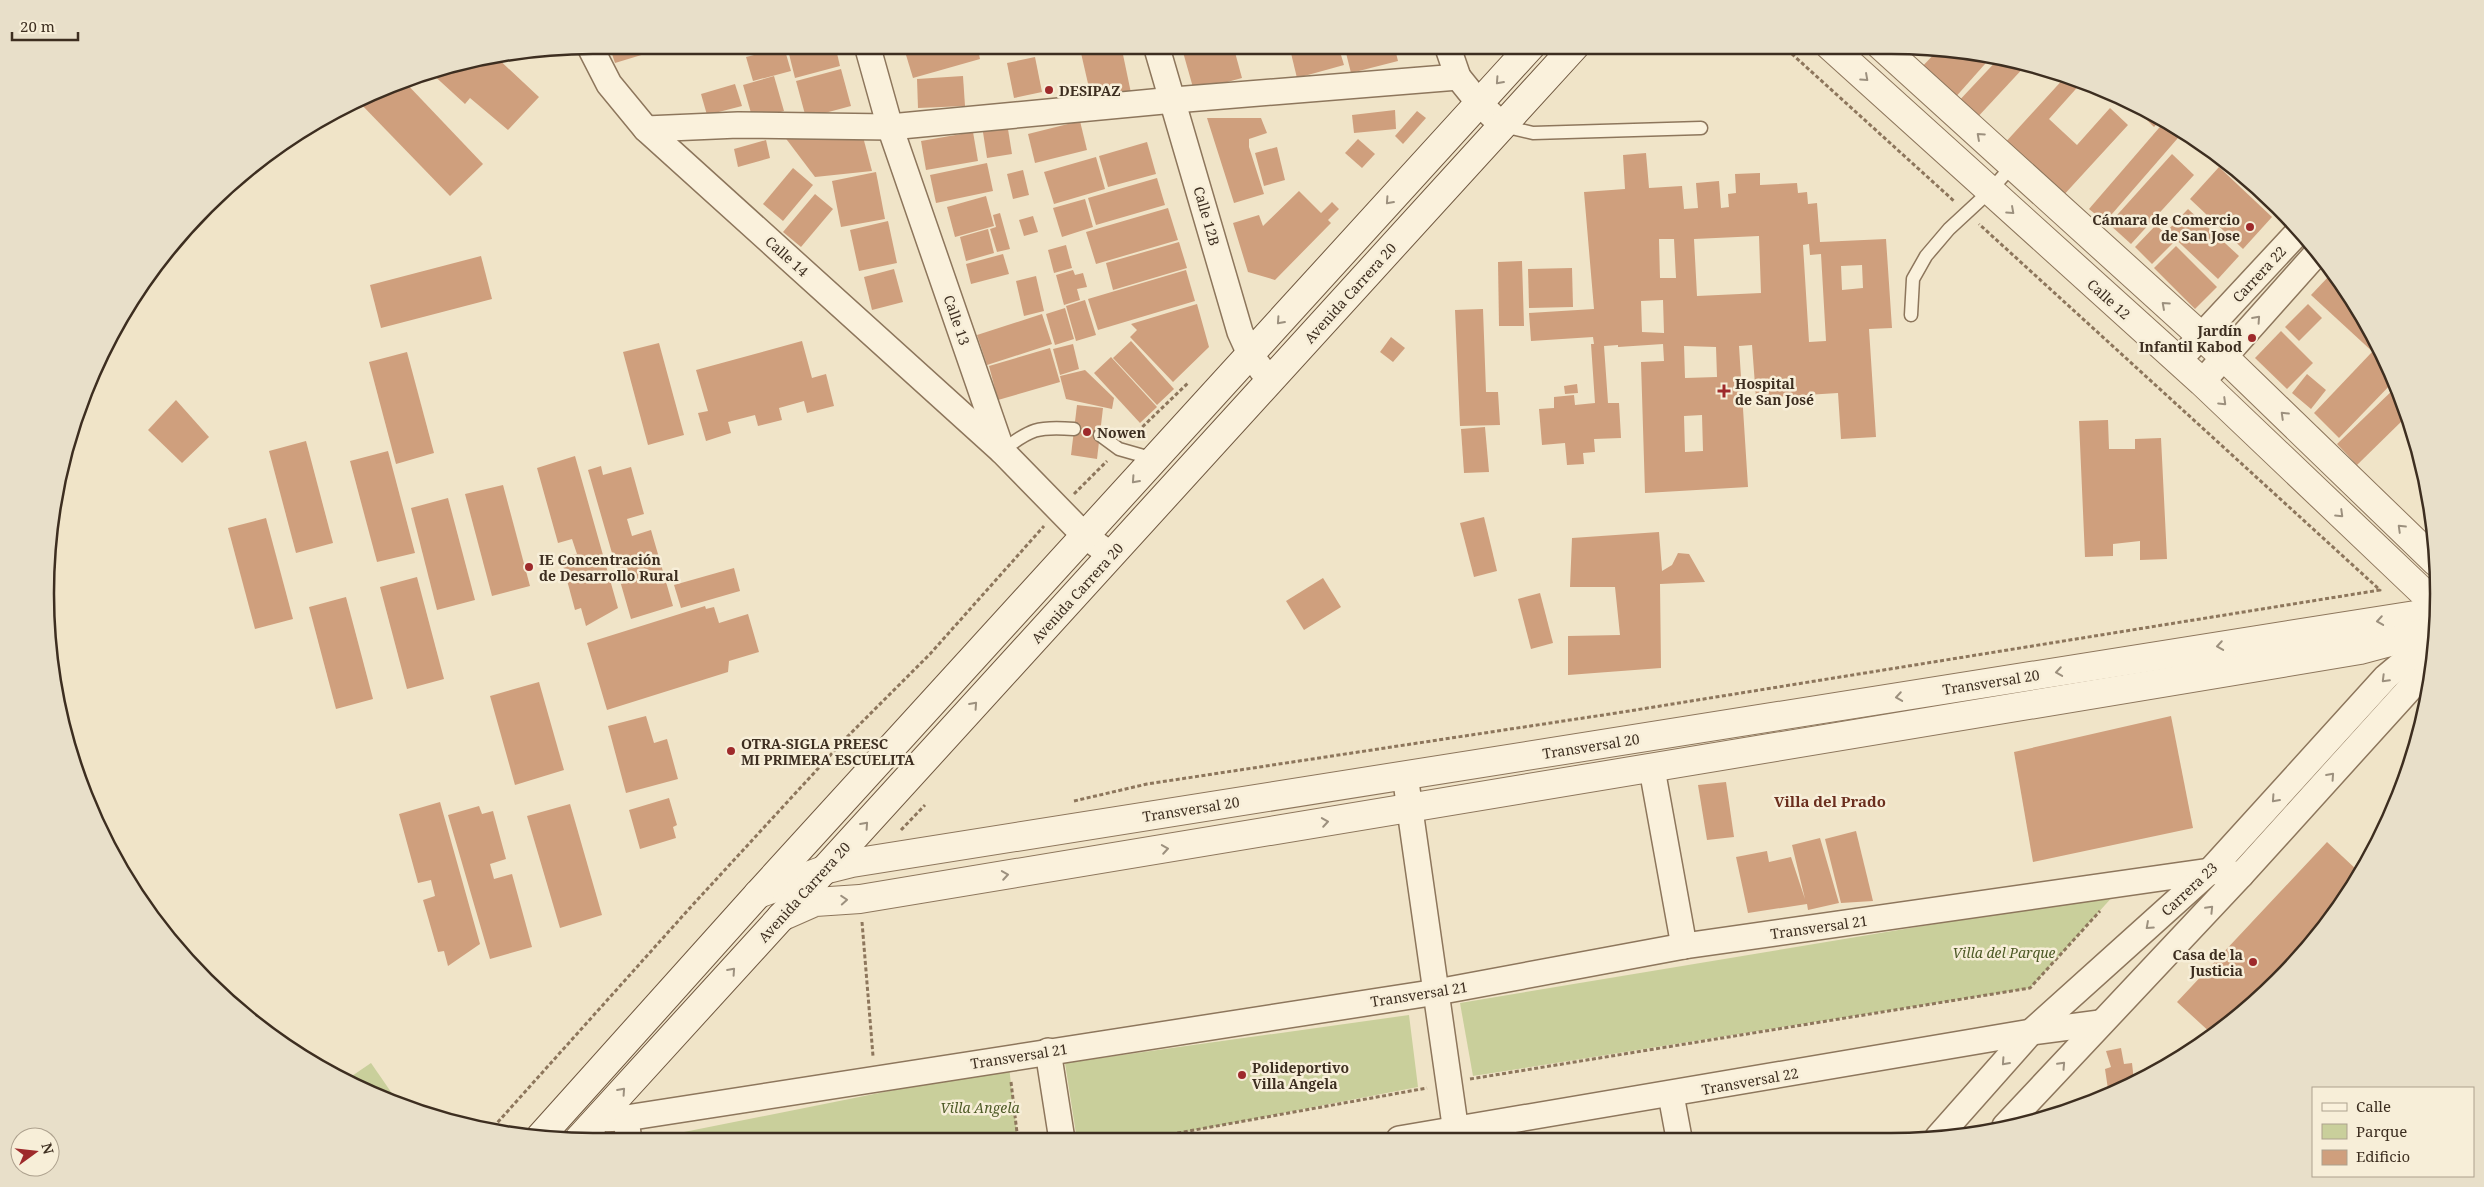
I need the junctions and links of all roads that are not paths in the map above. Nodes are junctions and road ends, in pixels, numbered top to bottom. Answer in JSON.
{"nodes":[{"id":1,"x":593,"y":54,"type":"edge"},
{"id":2,"x":869,"y":54,"type":"edge"},
{"id":3,"x":1159,"y":54,"type":"edge"},
{"id":4,"x":1450,"y":54,"type":"edge"},
{"id":5,"x":1524,"y":54,"type":"edge"},
{"id":6,"x":1568,"y":54,"type":"edge"},
{"id":7,"x":1839,"y":54,"type":"edge"},
{"id":8,"x":1890,"y":54,"type":"edge"},
{"id":9,"x":1458,"y":77,"type":"junction"},
{"id":10,"x":1174,"y":100,"type":"junction"},
{"id":11,"x":1479,"y":103,"type":"junction"},
{"id":12,"x":1503,"y":126,"type":"junction"},
{"id":13,"x":646,"y":128,"type":"junction"},
{"id":14,"x":890,"y":128,"type":"junction"},
{"id":15,"x":1701,"y":128,"type":"dead end"},
{"id":16,"x":2012,"y":166,"type":"junction"},
{"id":17,"x":1989,"y":192,"type":"junction"},
{"id":18,"x":2294,"y":236,"type":"edge"},
{"id":19,"x":2313,"y":258,"type":"edge"},
{"id":20,"x":1911,"y":315,"type":"dead end"},
{"id":21,"x":2200,"y":337,"type":"junction"},
{"id":22,"x":1250,"y":354,"type":"junction"},
{"id":23,"x":2223,"y":356,"type":"junction"},
{"id":24,"x":2178,"y":361,"type":"junction"},
{"id":25,"x":1270,"y":381,"type":"junction"},
{"id":26,"x":2202,"y":382,"type":"junction"},
{"id":27,"x":1074,"y":429,"type":"dead end"},
{"id":28,"x":1100,"y":435,"type":"dead end"},
{"id":29,"x":1002,"y":451,"type":"junction"},
{"id":30,"x":1154,"y":459,"type":"junction"},
{"id":31,"x":1084,"y":536,"type":"junction"},
{"id":32,"x":1111,"y":555,"type":"junction"},
{"id":33,"x":2429,"y":555,"type":"edge"},
{"id":34,"x":2430,"y":611,"type":"edge"},
{"id":35,"x":2429,"y":616,"type":"edge"},
{"id":36,"x":2429,"y":617,"type":"edge"},
{"id":37,"x":2429,"y":621,"type":"edge"},
{"id":38,"x":2425,"y":672,"type":"edge"},
{"id":39,"x":1652,"y":769,"type":"junction"},
{"id":40,"x":1405,"y":775,"type":"junction"},
{"id":41,"x":1410,"y":808,"type":"junction"},
{"id":42,"x":824,"y":870,"type":"junction"},
{"id":43,"x":2210,"y":871,"type":"junction"},
{"id":44,"x":2241,"y":876,"type":"junction"},
{"id":45,"x":758,"y":894,"type":"junction"},
{"id":46,"x":781,"y":917,"type":"junction"},
{"id":47,"x":1684,"y":946,"type":"junction"},
{"id":48,"x":1437,"y":992,"type":"junction"},
{"id":49,"x":2100,"y":1023,"type":"junction"},
{"id":50,"x":2031,"y":1032,"type":"junction"},
{"id":51,"x":1048,"y":1052,"type":"junction"},
{"id":52,"x":1671,"y":1095,"type":"junction"},
{"id":53,"x":597,"y":1119,"type":"junction"},
{"id":54,"x":2010,"y":1120,"type":"edge"},
{"id":55,"x":627,"y":1130,"type":"edge"},
{"id":56,"x":1944,"y":1130,"type":"edge"},
{"id":57,"x":545,"y":1131,"type":"edge"},
{"id":58,"x":585,"y":1133,"type":"edge"},
{"id":59,"x":1061,"y":1133,"type":"edge"},
{"id":60,"x":1456,"y":1133,"type":"edge"},
{"id":61,"x":1462,"y":1133,"type":"edge"},
{"id":62,"x":1678,"y":1133,"type":"edge"}],
"edges":[{"from":1,"to":13,"type":"street","name":"Calle 14"},
{"from":2,"to":14,"type":"street","name":"Calle 13"},
{"from":3,"to":10,"type":"street","name":"Calle 12B"},
{"from":4,"to":9,"type":"street"},
{"from":5,"to":11,"type":"street","one_way":true},
{"from":6,"to":12,"type":"street","name":"Avenida Carrera 20"},
{"from":7,"to":17,"type":"street","name":"Calle 12","one_way":true},
{"from":16,"to":8,"type":"street","one_way":true},
{"from":9,"to":10,"type":"street"},
{"from":9,"to":11,"type":"street"},
{"from":10,"to":14,"type":"street"},
{"from":10,"to":22,"type":"street","name":"Calle 12B"},
{"from":11,"to":12,"type":"street"},
{"from":11,"to":22,"type":"street","one_way":true},
{"from":12,"to":15,"type":"lane"},
{"from":12,"to":25,"type":"street","name":"Avenida Carrera 20"},
{"from":13,"to":14,"type":"street"},
{"from":13,"to":29,"type":"street","name":"Calle 14"},
{"from":14,"to":29,"type":"street","name":"Calle 13"},
{"from":16,"to":17,"type":"lane"},
{"from":21,"to":16,"type":"street","one_way":true},
{"from":17,"to":20,"type":"lane"},
{"from":17,"to":24,"type":"street","name":"Calle 12","one_way":true},
{"from":18,"to":21,"type":"street","name":"Carrera 22"},
{"from":23,"to":19,"type":"street","name":"Carrera 22","one_way":true},
{"from":21,"to":23,"type":"street"},
{"from":21,"to":24,"type":"street","name":"Carrera 22"},
{"from":22,"to":25,"type":"street","name":"Calle 12B"},
{"from":22,"to":30,"type":"street"},
{"from":23,"to":26,"type":"street","name":"Carrera 22"},
{"from":33,"to":23,"type":"street","one_way":true},
{"from":24,"to":26,"type":"street","name":"Calle 12"},
{"from":25,"to":32,"type":"street","name":"Avenida Carrera 20"},
{"from":26,"to":34,"type":"street","name":"Calle 12","one_way":true},
{"from":27,"to":29,"type":"lane"},
{"from":28,"to":30,"type":"lane"},
{"from":29,"to":31,"type":"street","name":"Calle 13"},
{"from":30,"to":31,"type":"street","one_way":true},
{"from":31,"to":32,"type":"street","name":"Calle 13"},
{"from":31,"to":45,"type":"street"},
{"from":42,"to":32,"type":"street","name":"Avenida Carrera 20","one_way":true},
{"from":35,"to":40,"type":"street","name":"Transversal 20","one_way":true},
{"from":36,"to":39,"type":"street"},
{"from":37,"to":43,"type":"street","name":"Carrera 23","one_way":true},
{"from":44,"to":38,"type":"street","name":"Carrera 23","one_way":true},
{"from":39,"to":41,"type":"street"},
{"from":39,"to":47,"type":"street"},
{"from":40,"to":41,"type":"street"},
{"from":40,"to":42,"type":"street","name":"Transversal 20"},
{"from":46,"to":41,"type":"street","one_way":true},
{"from":41,"to":48,"type":"street"},
{"from":42,"to":45,"type":"street","name":"Transversal 20"},
{"from":42,"to":46,"type":"street","name":"Avenida Carrera 20"},
{"from":43,"to":44,"type":"street","name":"Transversal 21"},
{"from":43,"to":47,"type":"street","name":"Transversal 21"},
{"from":43,"to":50,"type":"street","name":"Carrera 23","one_way":true},
{"from":49,"to":44,"type":"street","name":"Carrera 23","one_way":true},
{"from":45,"to":57,"type":"street"},
{"from":53,"to":46,"type":"street","name":"Avenida Carrera 20","one_way":true},
{"from":47,"to":48,"type":"street","name":"Transversal 21"},
{"from":48,"to":51,"type":"street","name":"Transversal 21"},
{"from":48,"to":60,"type":"street"},
{"from":49,"to":50,"type":"street","name":"Transversal 22"},
{"from":54,"to":49,"type":"street","name":"Carrera 23","one_way":true},
{"from":50,"to":52,"type":"street","name":"Transversal 22"},
{"from":50,"to":56,"type":"street","name":"Carrera 23","one_way":true},
{"from":51,"to":55,"type":"street","name":"Transversal 21"},
{"from":51,"to":59,"type":"street"},
{"from":52,"to":61,"type":"street","name":"Transversal 22"},
{"from":52,"to":62,"type":"street"},
{"from":53,"to":55,"type":"street","name":"Transversal 21"},
{"from":53,"to":58,"type":"street","name":"Avenida Carrera 20"}]}
